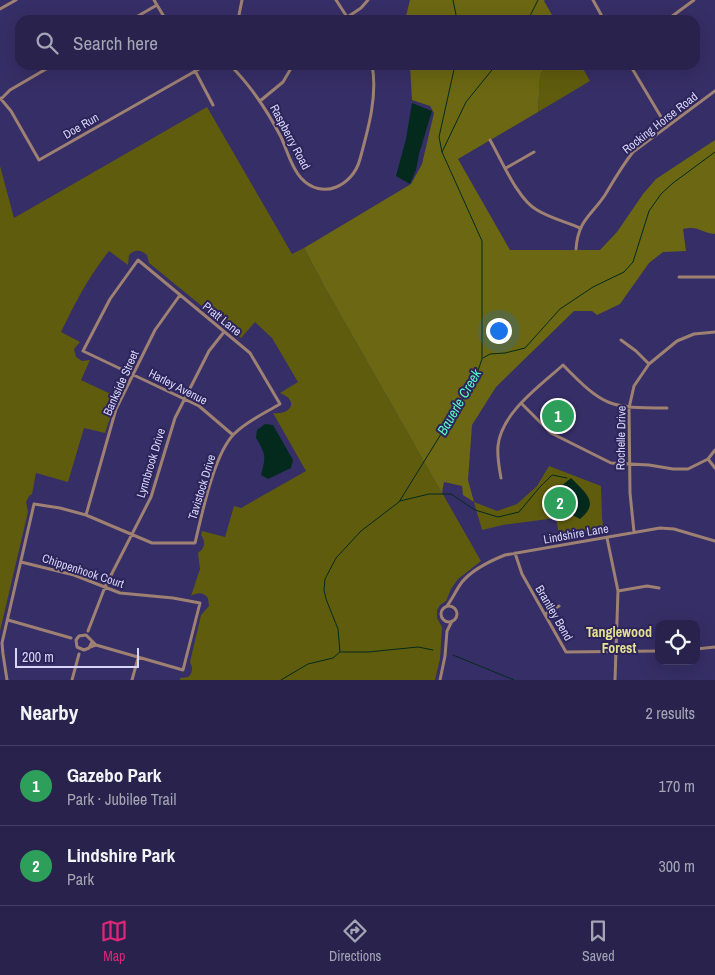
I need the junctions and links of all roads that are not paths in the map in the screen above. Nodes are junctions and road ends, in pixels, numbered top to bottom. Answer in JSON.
{"nodes":[{"id":1,"x":16,"y":0,"type":"edge"},
{"id":2,"x":154,"y":0,"type":"edge"},
{"id":3,"x":242,"y":0,"type":"edge"},
{"id":4,"x":336,"y":0,"type":"edge"},
{"id":5,"x":368,"y":0,"type":"edge"},
{"id":6,"x":592,"y":0,"type":"edge"},
{"id":7,"x":694,"y":0,"type":"edge"},
{"id":8,"x":157,"y":5,"type":"junction"},
{"id":9,"x":0,"y":9,"type":"edge"},
{"id":10,"x":140,"y":15,"type":"edge"},
{"id":11,"x":163,"y":15,"type":"edge"},
{"id":12,"x":239,"y":15,"type":"edge"},
{"id":13,"x":345,"y":15,"type":"edge"},
{"id":14,"x":353,"y":15,"type":"edge"},
{"id":15,"x":601,"y":15,"type":"edge"},
{"id":16,"x":673,"y":15,"type":"edge"},
{"id":17,"x":44,"y":70,"type":"edge"},
{"id":18,"x":235,"y":70,"type":"edge"},
{"id":19,"x":291,"y":70,"type":"edge"},
{"id":20,"x":373,"y":70,"type":"edge"},
{"id":21,"x":633,"y":70,"type":"edge"},
{"id":22,"x":195,"y":71,"type":"joint"},
{"id":23,"x":715,"y":91,"type":"edge"},
{"id":24,"x":0,"y":98,"type":"edge"},
{"id":25,"x":260,"y":101,"type":"junction"},
{"id":26,"x":213,"y":105,"type":"dead end"},
{"id":27,"x":667,"y":127,"type":"junction"},
{"id":28,"x":490,"y":140,"type":"dead end"},
{"id":29,"x":534,"y":152,"type":"dead end"},
{"id":30,"x":506,"y":168,"type":"junction"},
{"id":31,"x":580,"y":228,"type":"junction"},
{"id":32,"x":576,"y":249,"type":"dead end"},
{"id":33,"x":679,"y":277,"type":"dead end"},
{"id":34,"x":715,"y":277,"type":"edge"},
{"id":35,"x":180,"y":295,"type":"junction"},
{"id":36,"x":224,"y":332,"type":"junction"},
{"id":37,"x":715,"y":332,"type":"edge"},
{"id":38,"x":621,"y":340,"type":"dead end"},
{"id":39,"x":83,"y":351,"type":"joint"},
{"id":40,"x":649,"y":364,"type":"junction"},
{"id":41,"x":133,"y":375,"type":"junction"},
{"id":42,"x":184,"y":399,"type":"junction"},
{"id":43,"x":280,"y":404,"type":"joint"},
{"id":44,"x":522,"y":404,"type":"junction"},
{"id":45,"x":629,"y":408,"type":"junction"},
{"id":46,"x":667,"y":408,"type":"dead end"},
{"id":47,"x":233,"y":435,"type":"junction"},
{"id":48,"x":715,"y":450,"type":"edge"},
{"id":49,"x":708,"y":459,"type":"junction"},
{"id":50,"x":629,"y":464,"type":"junction"},
{"id":51,"x":715,"y":468,"type":"edge"},
{"id":52,"x":501,"y":478,"type":"dead end"},
{"id":53,"x":86,"y":515,"type":"junction"},
{"id":54,"x":634,"y":532,"type":"junction"},
{"id":55,"x":132,"y":534,"type":"junction"},
{"id":56,"x":607,"y":538,"type":"junction"},
{"id":57,"x":715,"y":541,"type":"edge"},
{"id":58,"x":515,"y":553,"type":"junction"},
{"id":59,"x":21,"y":562,"type":"junction"},
{"id":60,"x":105,"y":587,"type":"junction"},
{"id":61,"x":658,"y":588,"type":"dead end"},
{"id":62,"x":618,"y":591,"type":"junction"},
{"id":63,"x":453,"y":596,"type":"junction"},
{"id":64,"x":447,"y":606,"type":"junction"},
{"id":65,"x":559,"y":606,"type":"dead end"},
{"id":66,"x":454,"y":608,"type":"junction"},
{"id":67,"x":545,"y":614,"type":"junction"},
{"id":68,"x":8,"y":620,"type":"junction"},
{"id":69,"x":445,"y":620,"type":"junction"},
{"id":70,"x":452,"y":621,"type":"junction"},
{"id":71,"x":88,"y":631,"type":"junction"},
{"id":72,"x":448,"y":631,"type":"junction"},
{"id":73,"x":84,"y":634,"type":"junction"},
{"id":74,"x":88,"y":636,"type":"junction"},
{"id":75,"x":71,"y":638,"type":"junction"},
{"id":76,"x":77,"y":638,"type":"junction"},
{"id":77,"x":76,"y":642,"type":"junction"},
{"id":78,"x":92,"y":642,"type":"junction"},
{"id":79,"x":96,"y":645,"type":"junction"},
{"id":80,"x":90,"y":646,"type":"junction"},
{"id":81,"x":715,"y":647,"type":"edge"},
{"id":82,"x":78,"y":648,"type":"junction"},
{"id":83,"x":700,"y":649,"type":"edge"},
{"id":84,"x":84,"y":650,"type":"junction"},
{"id":85,"x":616,"y":650,"type":"junction"},
{"id":86,"x":655,"y":650,"type":"edge"},
{"id":87,"x":79,"y":654,"type":"junction"},
{"id":88,"x":138,"y":658,"type":"junction"},
{"id":89,"x":7,"y":680,"type":"edge"},
{"id":90,"x":72,"y":680,"type":"edge"},
{"id":91,"x":132,"y":680,"type":"edge"},
{"id":92,"x":440,"y":680,"type":"edge"},
{"id":93,"x":615,"y":680,"type":"edge"}],
"edges":[{"from":1,"to":9,"type":"street"},
{"from":2,"to":8,"type":"street"},
{"from":3,"to":12,"type":"street"},
{"from":4,"to":13,"type":"street"},
{"from":5,"to":14,"type":"street"},
{"from":6,"to":15,"type":"street"},
{"from":7,"to":16,"type":"street"},
{"from":8,"to":10,"type":"street"},
{"from":8,"to":11,"type":"street"},
{"from":17,"to":24,"type":"street"},
{"from":18,"to":25,"type":"street","name":"Raspberry Road"},
{"from":19,"to":25,"type":"street"},
{"from":20,"to":25,"type":"street","name":"Raspberry Road"},
{"from":21,"to":27,"type":"street"},
{"from":22,"to":24,"type":"street","name":"Doe Run"},
{"from":22,"to":26,"type":"street"},
{"from":23,"to":27,"type":"street","name":"Rocking Horse Road"},
{"from":27,"to":31,"type":"street","name":"Rocking Horse Road"},
{"from":28,"to":30,"type":"street"},
{"from":29,"to":30,"type":"street"},
{"from":30,"to":31,"type":"street"},
{"from":31,"to":32,"type":"street","name":"Rocking Horse Road"},
{"from":33,"to":34,"type":"street"},
{"from":35,"to":36,"type":"street","name":"Pratt Lane"},
{"from":35,"to":39,"type":"street","name":"Pratt Lane"},
{"from":35,"to":41,"type":"street","name":"Bankside Street"},
{"from":36,"to":42,"type":"street","name":"Lynnbrook Drive"},
{"from":36,"to":43,"type":"street","name":"Pratt Lane"},
{"from":37,"to":40,"type":"street","name":"Rochelle Drive"},
{"from":38,"to":40,"type":"street"},
{"from":39,"to":41,"type":"street","name":"Harley Avenue"},
{"from":40,"to":45,"type":"street","name":"Rochelle Drive"},
{"from":41,"to":42,"type":"street","name":"Harley Avenue"},
{"from":41,"to":53,"type":"street","name":"Bankside Street"},
{"from":42,"to":47,"type":"street","name":"Harley Avenue"},
{"from":42,"to":55,"type":"street","name":"Lynnbrook Drive"},
{"from":43,"to":47,"type":"street","name":"Tavistock Drive"},
{"from":44,"to":45,"type":"street"},
{"from":44,"to":50,"type":"street"},
{"from":44,"to":52,"type":"street"},
{"from":45,"to":46,"type":"street"},
{"from":45,"to":50,"type":"street","name":"Rochelle Drive"},
{"from":47,"to":55,"type":"street","name":"Tavistock Drive"},
{"from":48,"to":49,"type":"street"},
{"from":49,"to":50,"type":"street"},
{"from":49,"to":51,"type":"street"},
{"from":50,"to":54,"type":"street","name":"Rochelle Drive"},
{"from":53,"to":55,"type":"street"},
{"from":53,"to":59,"type":"street"},
{"from":54,"to":56,"type":"street","name":"Lindshire Lane"},
{"from":54,"to":57,"type":"street","name":"Lindshire Lane"},
{"from":55,"to":60,"type":"street","name":"Lynnbrook Drive"},
{"from":56,"to":58,"type":"street","name":"Lindshire Lane"},
{"from":56,"to":62,"type":"street"},
{"from":58,"to":63,"type":"street","name":"Lindshire Lane"},
{"from":58,"to":67,"type":"street","name":"Brantley Bend"},
{"from":59,"to":60,"type":"street","name":"Chippenhook Court"},
{"from":59,"to":68,"type":"street"},
{"from":60,"to":71,"type":"street","name":"Lynnbrook Drive"},
{"from":60,"to":88,"type":"street","name":"Chippenhook Court"},
{"from":61,"to":62,"type":"street"},
{"from":62,"to":85,"type":"street"},
{"from":63,"to":64,"type":"street","name":"Lindshire Lane"},
{"from":63,"to":66,"type":"street","name":"Lindshire Lane"},
{"from":64,"to":66,"type":"street"},
{"from":64,"to":69,"type":"street","name":"Lindshire Lane"},
{"from":65,"to":67,"type":"street"},
{"from":66,"to":70,"type":"street","name":"Lindshire Lane"},
{"from":67,"to":85,"type":"street","name":"Brantley Bend"},
{"from":68,"to":75,"type":"street"},
{"from":68,"to":89,"type":"street"},
{"from":69,"to":70,"type":"street"},
{"from":69,"to":72,"type":"street","name":"Lindshire Lane"},
{"from":70,"to":72,"type":"street","name":"Lindshire Lane"},
{"from":71,"to":73,"type":"street"},
{"from":71,"to":74,"type":"street","name":"Lynnbrook Drive"},
{"from":72,"to":92,"type":"street","name":"Lindshire Lane"},
{"from":73,"to":74,"type":"street"},
{"from":73,"to":76,"type":"street"},
{"from":74,"to":78,"type":"street"},
{"from":75,"to":76,"type":"street"},
{"from":75,"to":77,"type":"street"},
{"from":76,"to":77,"type":"street"},
{"from":77,"to":82,"type":"street"},
{"from":78,"to":79,"type":"street"},
{"from":78,"to":80,"type":"street"},
{"from":79,"to":80,"type":"street"},
{"from":79,"to":88,"type":"street"},
{"from":80,"to":84,"type":"street"},
{"from":81,"to":83,"type":"street"},
{"from":82,"to":84,"type":"street"},
{"from":82,"to":87,"type":"street"},
{"from":84,"to":87,"type":"street"},
{"from":85,"to":86,"type":"street","name":"Brantley Bend"},
{"from":85,"to":93,"type":"street"},
{"from":87,"to":90,"type":"street"},
{"from":88,"to":91,"type":"street"}]}
